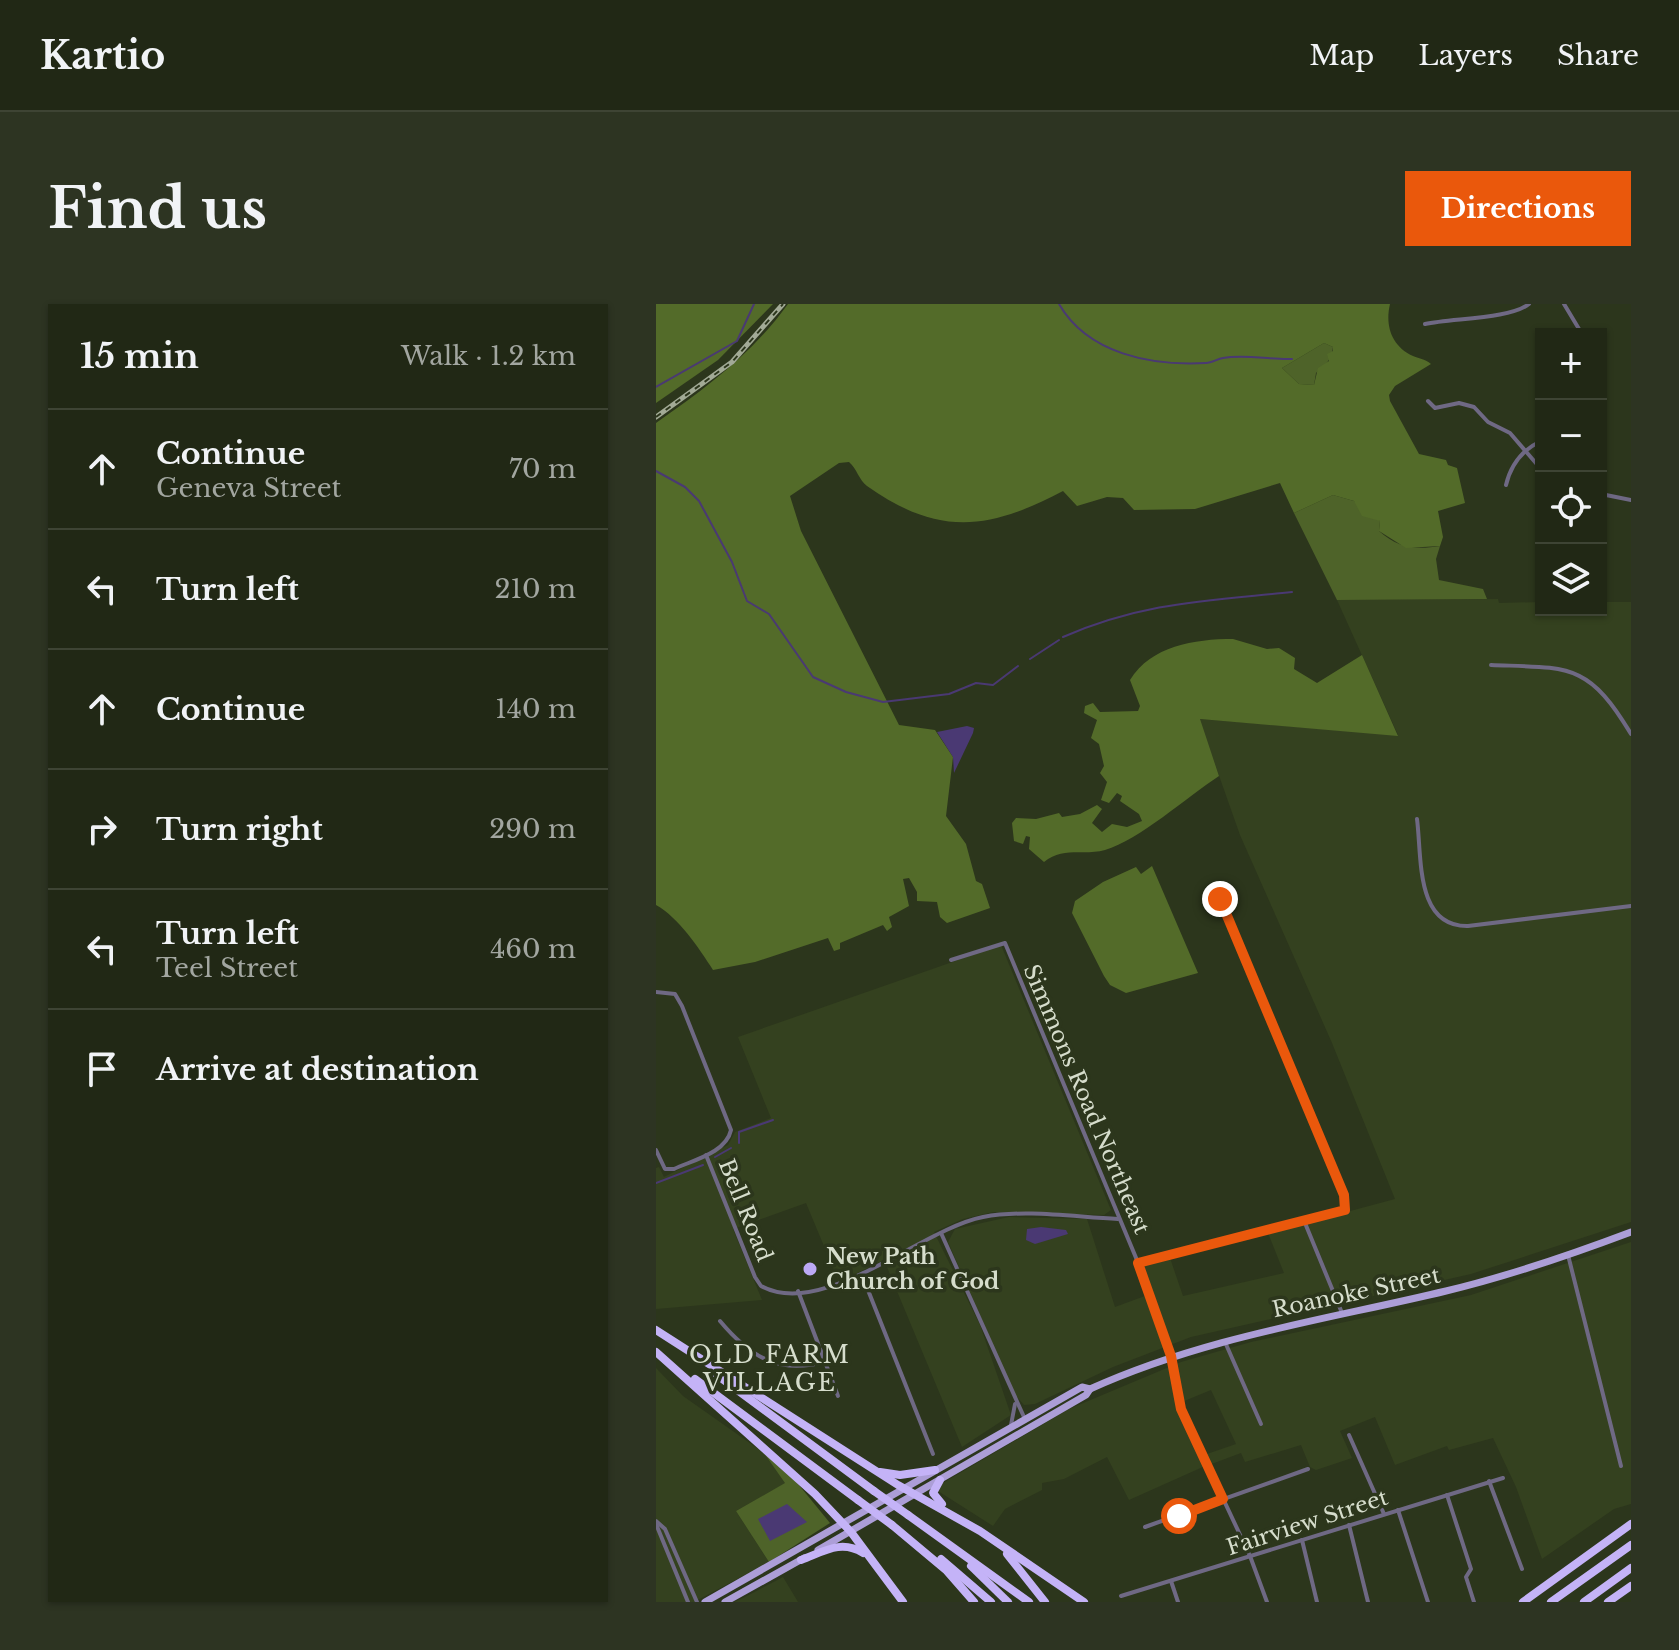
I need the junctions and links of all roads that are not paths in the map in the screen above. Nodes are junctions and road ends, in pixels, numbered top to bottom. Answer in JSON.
{"nodes":[{"id":1,"x":1529,"y":304,"type":"edge"},
{"id":2,"x":1564,"y":304,"type":"edge"},
{"id":3,"x":1425,"y":324,"type":"dead end"},
{"id":4,"x":1578,"y":328,"type":"edge"},
{"id":5,"x":1428,"y":401,"type":"dead end"},
{"id":6,"x":1535,"y":444,"type":"edge"},
{"id":7,"x":1525,"y":450,"type":"junction"},
{"id":8,"x":1535,"y":462,"type":"edge"},
{"id":9,"x":1506,"y":485,"type":"dead end"},
{"id":10,"x":1607,"y":496,"type":"edge"},
{"id":11,"x":1631,"y":500,"type":"edge"},
{"id":12,"x":1491,"y":665,"type":"dead end"},
{"id":13,"x":1631,"y":734,"type":"edge"},
{"id":14,"x":1417,"y":819,"type":"dead end"},
{"id":15,"x":1220,"y":899,"type":"dead end"},
{"id":16,"x":1631,"y":906,"type":"edge"},
{"id":17,"x":951,"y":960,"type":"dead end"},
{"id":18,"x":656,"y":992,"type":"edge"},
{"id":19,"x":656,"y":1150,"type":"edge"},
{"id":20,"x":706,"y":1155,"type":"junction"},
{"id":21,"x":1118,"y":1219,"type":"junction"},
{"id":22,"x":1305,"y":1222,"type":"junction"},
{"id":23,"x":1631,"y":1232,"type":"edge"},
{"id":24,"x":941,"y":1233,"type":"junction"},
{"id":25,"x":1568,"y":1255,"type":"junction"},
{"id":26,"x":1138,"y":1263,"type":"junction"},
{"id":27,"x":861,"y":1274,"type":"junction"},
{"id":28,"x":798,"y":1291,"type":"junction"},
{"id":29,"x":1342,"y":1313,"type":"junction"},
{"id":30,"x":720,"y":1321,"type":"dead end"},
{"id":31,"x":656,"y":1330,"type":"edge"},
{"id":32,"x":1224,"y":1340,"type":"junction"},
{"id":33,"x":656,"y":1351,"type":"edge"},
{"id":34,"x":1171,"y":1356,"type":"junction"},
{"id":35,"x":827,"y":1361,"type":"junction"},
{"id":36,"x":1090,"y":1389,"type":"junction"},
{"id":37,"x":838,"y":1396,"type":"dead end"},
{"id":38,"x":1015,"y":1402,"type":"junction"},
{"id":39,"x":1026,"y":1422,"type":"junction"},
{"id":40,"x":1261,"y":1424,"type":"dead end"},
{"id":41,"x":1011,"y":1425,"type":"junction"},
{"id":42,"x":1349,"y":1435,"type":"dead end"},
{"id":43,"x":933,"y":1454,"type":"dead end"},
{"id":44,"x":1621,"y":1466,"type":"dead end"},
{"id":45,"x":1308,"y":1469,"type":"dead end"},
{"id":46,"x":935,"y":1470,"type":"junction"},
{"id":47,"x":874,"y":1471,"type":"junction"},
{"id":48,"x":1503,"y":1478,"type":"dead end"},
{"id":49,"x":940,"y":1480,"type":"junction"},
{"id":50,"x":1489,"y":1481,"type":"junction"},
{"id":51,"x":904,"y":1488,"type":"junction"},
{"id":52,"x":916,"y":1494,"type":"junction"},
{"id":53,"x":1446,"y":1494,"type":"junction"},
{"id":54,"x":1223,"y":1499,"type":"junction"},
{"id":55,"x":1398,"y":1510,"type":"junction"},
{"id":56,"x":951,"y":1513,"type":"junction"},
{"id":57,"x":1384,"y":1514,"type":"junction"},
{"id":58,"x":656,"y":1522,"type":"edge"},
{"id":59,"x":1631,"y":1524,"type":"edge"},
{"id":60,"x":841,"y":1525,"type":"junction"},
{"id":61,"x":1349,"y":1525,"type":"junction"},
{"id":62,"x":1145,"y":1527,"type":"dead end"},
{"id":63,"x":851,"y":1532,"type":"junction"},
{"id":64,"x":940,"y":1538,"type":"junction"},
{"id":65,"x":1302,"y":1540,"type":"junction"},
{"id":66,"x":998,"y":1544,"type":"junction"},
{"id":67,"x":1631,"y":1545,"type":"edge"},
{"id":68,"x":920,"y":1546,"type":"junction"},
{"id":69,"x":865,"y":1554,"type":"junction"},
{"id":70,"x":1250,"y":1556,"type":"junction"},
{"id":71,"x":801,"y":1560,"type":"junction"},
{"id":72,"x":1631,"y":1568,"type":"edge"},
{"id":73,"x":1522,"y":1569,"type":"dead end"},
{"id":74,"x":1171,"y":1581,"type":"junction"},
{"id":75,"x":1631,"y":1586,"type":"edge"},
{"id":76,"x":1121,"y":1596,"type":"dead end"},
{"id":77,"x":688,"y":1602,"type":"edge"},
{"id":78,"x":697,"y":1602,"type":"edge"},
{"id":79,"x":705,"y":1602,"type":"edge"},
{"id":80,"x":725,"y":1602,"type":"edge"},
{"id":81,"x":902,"y":1602,"type":"edge"},
{"id":82,"x":974,"y":1602,"type":"edge"},
{"id":83,"x":991,"y":1602,"type":"edge"},
{"id":84,"x":1008,"y":1602,"type":"edge"},
{"id":85,"x":1029,"y":1602,"type":"edge"},
{"id":86,"x":1045,"y":1602,"type":"edge"},
{"id":87,"x":1084,"y":1602,"type":"edge"},
{"id":88,"x":1178,"y":1602,"type":"edge"},
{"id":89,"x":1267,"y":1602,"type":"edge"},
{"id":90,"x":1317,"y":1602,"type":"edge"},
{"id":91,"x":1368,"y":1602,"type":"edge"},
{"id":92,"x":1428,"y":1602,"type":"edge"},
{"id":93,"x":1474,"y":1602,"type":"edge"},
{"id":94,"x":1523,"y":1602,"type":"edge"},
{"id":95,"x":1551,"y":1602,"type":"edge"},
{"id":96,"x":1584,"y":1602,"type":"edge"},
{"id":97,"x":1608,"y":1602,"type":"edge"}],
"edges":[{"from":1,"to":3,"type":"street"},
{"from":2,"to":4,"type":"street"},
{"from":5,"to":7,"type":"street"},
{"from":6,"to":7,"type":"street"},
{"from":7,"to":8,"type":"street"},
{"from":7,"to":9,"type":"street"},
{"from":10,"to":11,"type":"street"},
{"from":12,"to":13,"type":"street"},
{"from":14,"to":16,"type":"street"},
{"from":15,"to":22,"type":"street"},
{"from":17,"to":21,"type":"street","name":"Simmons Road Northeast"},
{"from":18,"to":20,"type":"street"},
{"from":19,"to":20,"type":"street"},
{"from":20,"to":28,"type":"street","name":"Bell Road"},
{"from":21,"to":24,"type":"street"},
{"from":21,"to":26,"type":"street","name":"Simmons Road Northeast"},
{"from":22,"to":26,"type":"street"},
{"from":22,"to":29,"type":"street"},
{"from":23,"to":25,"type":"main road","name":"Roanoke Street"},
{"from":24,"to":27,"type":"street"},
{"from":24,"to":38,"type":"street"},
{"from":25,"to":29,"type":"main road","name":"Roanoke Street"},
{"from":25,"to":44,"type":"street"},
{"from":26,"to":34,"type":"street","name":"Simmons Road Northeast"},
{"from":27,"to":28,"type":"street"},
{"from":27,"to":43,"type":"street"},
{"from":28,"to":35,"type":"street"},
{"from":29,"to":32,"type":"main road","name":"Roanoke Street"},
{"from":30,"to":35,"type":"street"},
{"from":31,"to":47,"type":"highway"},
{"from":31,"to":64,"type":"highway","bridge":true},
{"from":32,"to":34,"type":"main road","name":"Roanoke Street"},
{"from":32,"to":40,"type":"street"},
{"from":33,"to":60,"type":"highway"},
{"from":33,"to":68,"type":"highway","bridge":true},
{"from":34,"to":36,"type":"main road","name":"Roanoke Street"},
{"from":34,"to":54,"type":"street","name":"Simmons Road Northeast"},
{"from":35,"to":37,"type":"street"},
{"from":36,"to":39,"type":"main road","name":"Roanoke Street"},
{"from":36,"to":39,"type":"main road","name":"Roanoke Street"},
{"from":38,"to":39,"type":"street"},
{"from":38,"to":41,"type":"street"},
{"from":39,"to":41,"type":"main road","name":"Roanoke Street"},
{"from":39,"to":49,"type":"main road","name":"Roanoke Street"},
{"from":41,"to":46,"type":"main road","name":"Roanoke Street"},
{"from":42,"to":57,"type":"street"},
{"from":45,"to":54,"type":"street"},
{"from":46,"to":47,"type":"highway"},
{"from":46,"to":51,"type":"main road","name":"Roanoke Street"},
{"from":47,"to":51,"type":"highway"},
{"from":48,"to":50,"type":"street","name":"Fairview Street"},
{"from":49,"to":52,"type":"main road","name":"Roanoke Street"},
{"from":49,"to":56,"type":"highway"},
{"from":50,"to":53,"type":"street","name":"Fairview Street"},
{"from":50,"to":73,"type":"street"},
{"from":51,"to":52,"type":"highway"},
{"from":51,"to":60,"type":"main road","name":"Roanoke Street"},
{"from":52,"to":56,"type":"highway"},
{"from":52,"to":63,"type":"main road","name":"Roanoke Street"},
{"from":53,"to":55,"type":"street","name":"Fairview Street"},
{"from":53,"to":93,"type":"street"},
{"from":54,"to":62,"type":"street"},
{"from":54,"to":70,"type":"street","name":"Simmons Road Northeast"},
{"from":55,"to":57,"type":"street","name":"Fairview Street"},
{"from":55,"to":92,"type":"street"},
{"from":56,"to":66,"type":"highway"},
{"from":57,"to":61,"type":"street","name":"Fairview Street"},
{"from":58,"to":77,"type":"street"},
{"from":58,"to":78,"type":"street"},
{"from":59,"to":94,"type":"highway"},
{"from":60,"to":63,"type":"highway"},
{"from":60,"to":79,"type":"main road","name":"Roanoke Street"},
{"from":61,"to":65,"type":"street","name":"Fairview Street"},
{"from":61,"to":91,"type":"street"},
{"from":63,"to":69,"type":"highway"},
{"from":63,"to":71,"type":"main road","name":"Roanoke Street"},
{"from":64,"to":84,"type":"highway"},
{"from":64,"to":85,"type":"highway"},
{"from":65,"to":70,"type":"street","name":"Fairview Street"},
{"from":65,"to":90,"type":"street"},
{"from":66,"to":86,"type":"highway"},
{"from":66,"to":87,"type":"highway"},
{"from":67,"to":95,"type":"highway"},
{"from":68,"to":82,"type":"highway"},
{"from":68,"to":83,"type":"highway"},
{"from":69,"to":71,"type":"highway"},
{"from":69,"to":81,"type":"highway"},
{"from":70,"to":74,"type":"street","name":"Fairview Street"},
{"from":70,"to":89,"type":"street","name":"Simmons Road Northeast"},
{"from":71,"to":80,"type":"main road","name":"Roanoke Street"},
{"from":72,"to":96,"type":"highway"},
{"from":74,"to":76,"type":"street","name":"Fairview Street"},
{"from":74,"to":88,"type":"street"},
{"from":75,"to":97,"type":"highway"}]}
